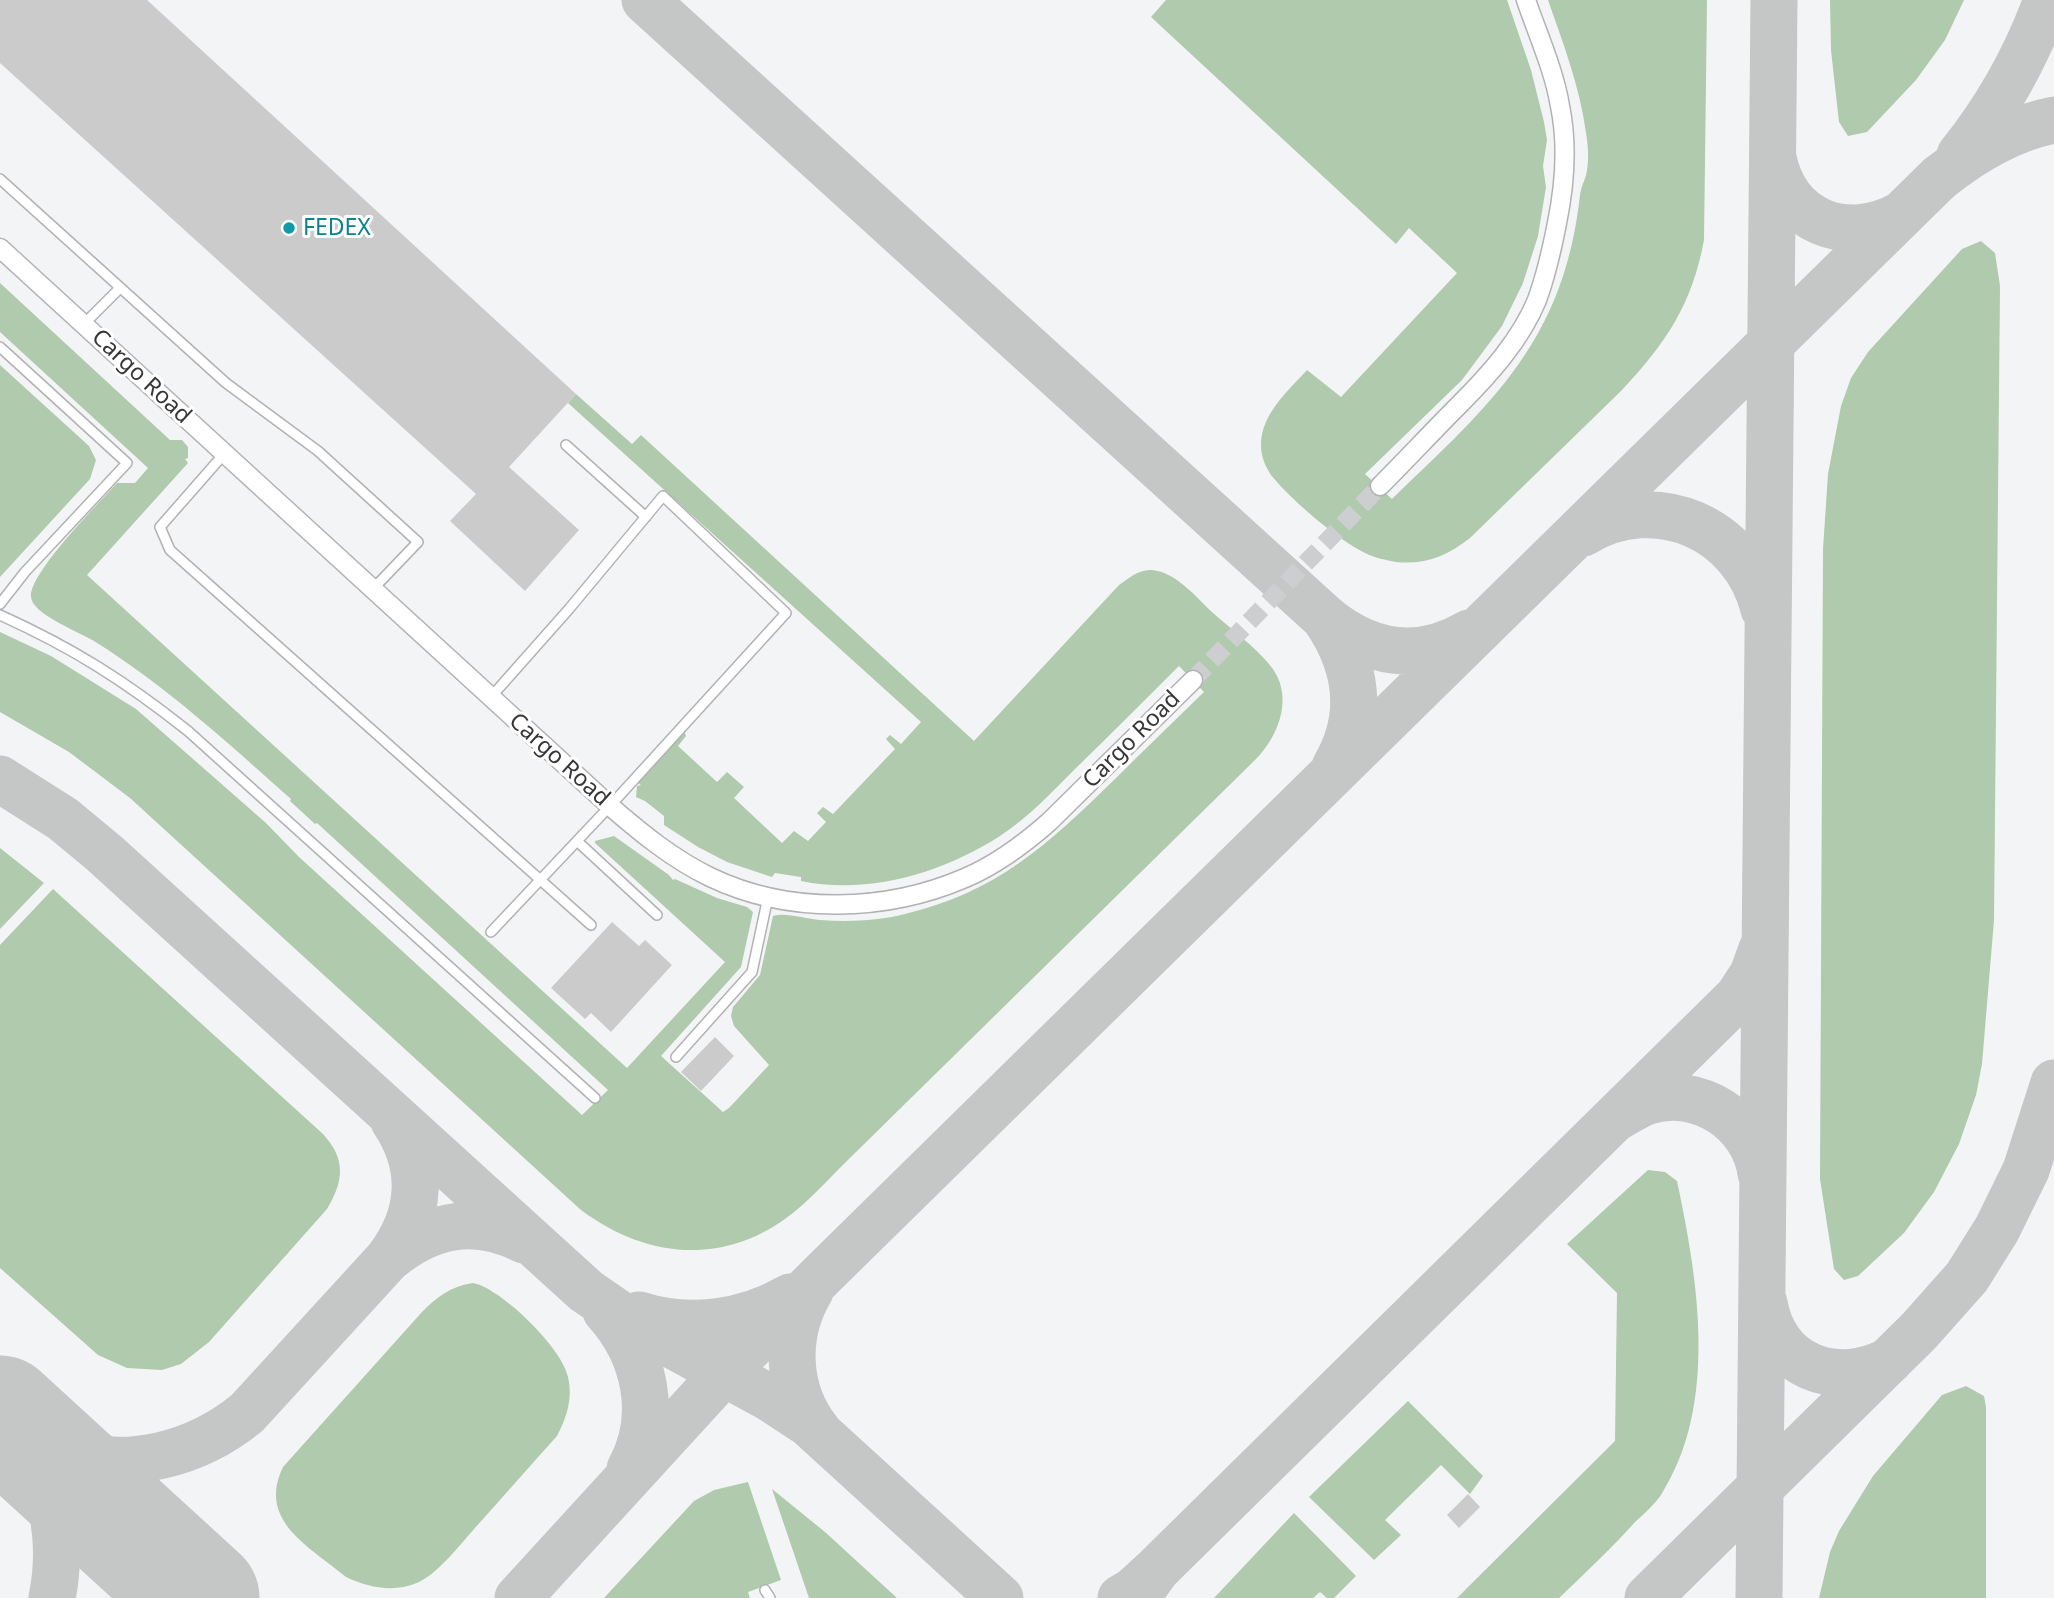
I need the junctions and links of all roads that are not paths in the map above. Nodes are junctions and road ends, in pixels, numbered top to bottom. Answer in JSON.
{"nodes":[{"id":1,"x":1526,"y":0,"type":"edge"},
{"id":2,"x":0,"y":178,"type":"edge"},
{"id":3,"x":0,"y":248,"type":"edge"},
{"id":4,"x":120,"y":288,"type":"junction"},
{"id":5,"x":83,"y":325,"type":"junction"},
{"id":6,"x":0,"y":346,"type":"edge"},
{"id":7,"x":566,"y":445,"type":"dead end"},
{"id":8,"x":224,"y":454,"type":"junction"},
{"id":9,"x":1380,"y":486,"type":"tunnel mouth"},
{"id":10,"x":646,"y":517,"type":"junction"},
{"id":11,"x":372,"y":590,"type":"junction"},
{"id":12,"x":0,"y":604,"type":"edge"},
{"id":13,"x":0,"y":615,"type":"edge"},
{"id":14,"x":1193,"y":680,"type":"tunnel mouth"},
{"id":15,"x":489,"y":698,"type":"junction"},
{"id":16,"x":610,"y":806,"type":"junction"},
{"id":17,"x":578,"y":841,"type":"junction"},
{"id":18,"x":541,"y":880,"type":"junction"},
{"id":19,"x":768,"y":897,"type":"junction"},
{"id":20,"x":657,"y":915,"type":"dead end"},
{"id":21,"x":591,"y":925,"type":"dead end"},
{"id":22,"x":491,"y":932,"type":"dead end"},
{"id":23,"x":676,"y":1057,"type":"dead end"},
{"id":24,"x":595,"y":1098,"type":"dead end"}],
"edges":[{"from":1,"to":9,"type":"street"},
{"from":2,"to":4,"type":"lane"},
{"from":3,"to":5,"type":"street","name":"Cargo Road"},
{"from":4,"to":5,"type":"lane"},
{"from":4,"to":11,"type":"lane"},
{"from":5,"to":8,"type":"street","name":"Cargo Road"},
{"from":6,"to":12,"type":"lane"},
{"from":7,"to":10,"type":"lane"},
{"from":8,"to":11,"type":"street","name":"Cargo Road"},
{"from":8,"to":18,"type":"lane"},
{"from":10,"to":15,"type":"lane"},
{"from":10,"to":16,"type":"lane"},
{"from":11,"to":15,"type":"street","name":"Cargo Road"},
{"from":13,"to":24,"type":"lane"},
{"from":14,"to":19,"type":"street","name":"Cargo Road"},
{"from":15,"to":16,"type":"street","name":"Cargo Road"},
{"from":16,"to":17,"type":"lane"},
{"from":16,"to":19,"type":"street","name":"Cargo Road"},
{"from":17,"to":18,"type":"lane"},
{"from":17,"to":20,"type":"lane"},
{"from":18,"to":21,"type":"lane"},
{"from":18,"to":22,"type":"lane"},
{"from":19,"to":23,"type":"lane"}]}
